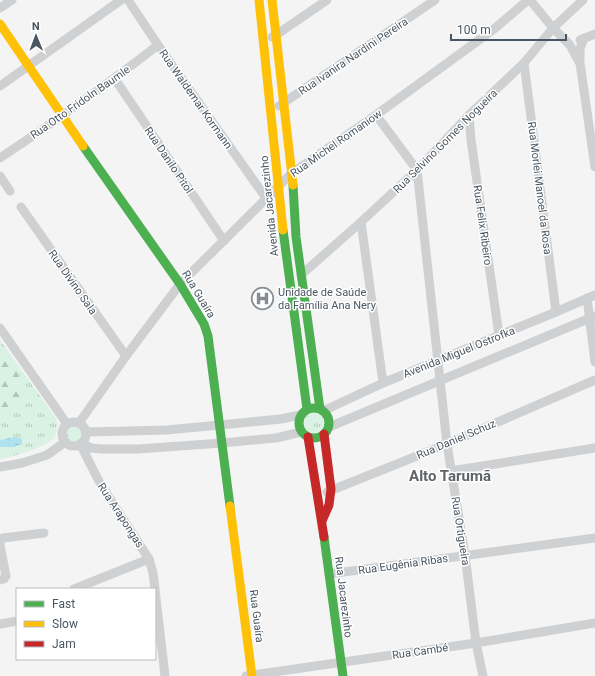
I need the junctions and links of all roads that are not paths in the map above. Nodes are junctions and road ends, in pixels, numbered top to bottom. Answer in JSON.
{"nodes":[{"id":1,"x":12,"y":0,"type":"edge"},
{"id":2,"x":121,"y":0,"type":"edge"},
{"id":3,"x":128,"y":0,"type":"edge"},
{"id":4,"x":259,"y":0,"type":"edge"},
{"id":5,"x":272,"y":0,"type":"edge"},
{"id":6,"x":327,"y":0,"type":"edge"},
{"id":7,"x":435,"y":0,"type":"edge"},
{"id":8,"x":529,"y":0,"type":"edge"},
{"id":9,"x":583,"y":0,"type":"edge"},
{"id":10,"x":0,"y":8,"type":"edge"},
{"id":11,"x":0,"y":24,"type":"edge"},
{"id":12,"x":553,"y":28,"type":"junction"},
{"id":13,"x":595,"y":34,"type":"edge"},
{"id":14,"x":276,"y":35,"type":"junction"},
{"id":15,"x":584,"y":38,"type":"junction"},
{"id":16,"x":263,"y":40,"type":"junction"},
{"id":17,"x":570,"y":44,"type":"junction"},
{"id":18,"x":158,"y":45,"type":"junction"},
{"id":19,"x":524,"y":63,"type":"junction"},
{"id":20,"x":580,"y":63,"type":"junction"},
{"id":21,"x":28,"y":66,"type":"junction"},
{"id":22,"x":115,"y":79,"type":"junction"},
{"id":23,"x":0,"y":86,"type":"edge"},
{"id":24,"x":595,"y":102,"type":"edge"},
{"id":25,"x":283,"y":104,"type":"junction"},
{"id":26,"x":586,"y":106,"type":"junction"},
{"id":27,"x":271,"y":111,"type":"junction"},
{"id":28,"x":376,"y":115,"type":"junction"},
{"id":29,"x":469,"y":115,"type":"junction"},
{"id":30,"x":62,"y":116,"type":"junction"},
{"id":31,"x":0,"y":158,"type":"edge"},
{"id":32,"x":595,"y":164,"type":"edge"},
{"id":33,"x":417,"y":170,"type":"junction"},
{"id":34,"x":292,"y":173,"type":"junction"},
{"id":35,"x":0,"y":176,"type":"edge"},
{"id":36,"x":280,"y":186,"type":"junction"},
{"id":37,"x":10,"y":192,"type":"dead end"},
{"id":38,"x":266,"y":198,"type":"junction"},
{"id":39,"x":21,"y":207,"type":"dead end"},
{"id":40,"x":361,"y":222,"type":"junction"},
{"id":41,"x":224,"y":240,"type":"junction"},
{"id":42,"x":301,"y":275,"type":"junction"},
{"id":43,"x":180,"y":284,"type":"junction"},
{"id":44,"x":591,"y":296,"type":"edge"},
{"id":45,"x":556,"y":312,"type":"junction"},
{"id":46,"x":592,"y":317,"type":"edge"},
{"id":47,"x":0,"y":328,"type":"edge"},
{"id":48,"x":499,"y":335,"type":"junction"},
{"id":49,"x":126,"y":356,"type":"junction"},
{"id":50,"x":438,"y":361,"type":"junction"},
{"id":51,"x":595,"y":362,"type":"edge"},
{"id":52,"x":440,"y":380,"type":"junction"},
{"id":53,"x":595,"y":380,"type":"edge"},
{"id":54,"x":383,"y":383,"type":"junction"},
{"id":55,"x":322,"y":410,"type":"junction"},
{"id":56,"x":304,"y":412,"type":"junction"},
{"id":57,"x":79,"y":423,"type":"junction"},
{"id":58,"x":67,"y":424,"type":"junction"},
{"id":59,"x":220,"y":425,"type":"junction"},
{"id":60,"x":326,"y":430,"type":"junction"},
{"id":61,"x":86,"y":432,"type":"junction"},
{"id":62,"x":305,"y":435,"type":"junction"},
{"id":63,"x":65,"y":442,"type":"junction"},
{"id":64,"x":222,"y":443,"type":"junction"},
{"id":65,"x":81,"y":444,"type":"junction"},
{"id":66,"x":447,"y":444,"type":"junction"},
{"id":67,"x":595,"y":448,"type":"edge"},
{"id":68,"x":0,"y":467,"type":"edge"},
{"id":69,"x":451,"y":472,"type":"junction"},
{"id":70,"x":331,"y":489,"type":"junction"},
{"id":71,"x":318,"y":499,"type":"junction"},
{"id":72,"x":322,"y":521,"type":"junction"},
{"id":73,"x":44,"y":533,"type":"dead end"},
{"id":74,"x":595,"y":538,"type":"edge"},
{"id":75,"x":0,"y":542,"type":"edge"},
{"id":76,"x":0,"y":546,"type":"edge"},
{"id":77,"x":465,"y":555,"type":"junction"},
{"id":78,"x":149,"y":559,"type":"junction"},
{"id":79,"x":329,"y":574,"type":"junction"},
{"id":80,"x":0,"y":580,"type":"edge"},
{"id":81,"x":76,"y":588,"type":"edge"},
{"id":82,"x":155,"y":588,"type":"edge"},
{"id":83,"x":156,"y":599,"type":"edge"},
{"id":84,"x":16,"y":621,"type":"edge"},
{"id":85,"x":595,"y":623,"type":"edge"},
{"id":86,"x":0,"y":624,"type":"edge"},
{"id":87,"x":476,"y":643,"type":"junction"},
{"id":88,"x":340,"y":662,"type":"junction"},
{"id":89,"x":165,"y":676,"type":"edge"},
{"id":90,"x":250,"y":676,"type":"edge"},
{"id":91,"x":343,"y":676,"type":"edge"},
{"id":92,"x":483,"y":676,"type":"edge"}],
"edges":[{"from":1,"to":10,"type":"street"},
{"from":2,"to":21,"type":"street"},
{"from":3,"to":18,"type":"street","name":"Rua Waldemar Kormann"},
{"from":4,"to":16,"type":"street","name":"Avenida Jacarezinho"},
{"from":5,"to":14,"type":"street"},
{"from":6,"to":14,"type":"street"},
{"from":7,"to":25,"type":"street","name":"Rua Ivanira Nardini Pereira"},
{"from":8,"to":12,"type":"street"},
{"from":8,"to":28,"type":"street","name":"Rua Michel Romaniow"},
{"from":9,"to":12,"type":"street","name":"Rua Selvino Gomes Nogueira"},
{"from":11,"to":21,"type":"street","name":"Rua Guaíra"},
{"from":12,"to":17,"type":"street"},
{"from":12,"to":19,"type":"street","name":"Rua Selvino Gomes Nogueira"},
{"from":13,"to":15,"type":"street"},
{"from":14,"to":16,"type":"street"},
{"from":14,"to":25,"type":"street"},
{"from":15,"to":17,"type":"street"},
{"from":15,"to":20,"type":"street"},
{"from":16,"to":27,"type":"street","name":"Avenida Jacarezinho"},
{"from":17,"to":20,"type":"street"},
{"from":18,"to":22,"type":"street","name":"Rua Otto Fridoln Baumle"},
{"from":18,"to":38,"type":"street","name":"Rua Waldemar Kormann"},
{"from":19,"to":29,"type":"street","name":"Rua Selvino Gomes Nogueira"},
{"from":19,"to":45,"type":"street","name":"Rua Morlei Manoel da Rosa"},
{"from":20,"to":26,"type":"street"},
{"from":21,"to":23,"type":"street"},
{"from":21,"to":30,"type":"street","name":"Rua Guaíra"},
{"from":22,"to":30,"type":"street","name":"Rua Otto Fridoln Baumle"},
{"from":22,"to":41,"type":"street","name":"Rua Danilo Pitol"},
{"from":24,"to":26,"type":"street"},
{"from":25,"to":27,"type":"street","name":"Rua Ivanira Nardini Pereira"},
{"from":25,"to":34,"type":"street"},
{"from":26,"to":32,"type":"street"},
{"from":27,"to":36,"type":"street","name":"Avenida Jacarezinho"},
{"from":28,"to":33,"type":"street"},
{"from":28,"to":34,"type":"street","name":"Rua Michel Romaniow"},
{"from":29,"to":33,"type":"street","name":"Rua Selvino Gomes Nogueira"},
{"from":29,"to":48,"type":"street","name":"Rua Felix Ribeiro"},
{"from":30,"to":31,"type":"street","name":"Rua Otto Fridoln Baumle"},
{"from":30,"to":43,"type":"street","name":"Rua Guaíra"},
{"from":33,"to":40,"type":"street","name":"Rua Selvino Gomes Nogueira"},
{"from":33,"to":50,"type":"street","name":"Rua Ortigueira"},
{"from":34,"to":36,"type":"street","name":"Rua Michel Romaniow"},
{"from":34,"to":42,"type":"street"},
{"from":35,"to":37,"type":"street"},
{"from":36,"to":38,"type":"street","name":"Rua Michel Romaniow"},
{"from":36,"to":56,"type":"street","name":"Avenida Jacarezinho"},
{"from":38,"to":41,"type":"street","name":"Rua Michel Romaniow"},
{"from":39,"to":49,"type":"street","name":"Rua Divino Sala"},
{"from":40,"to":42,"type":"street","name":"Rua Selvino Gomes Nogueira"},
{"from":40,"to":54,"type":"street"},
{"from":41,"to":43,"type":"street","name":"Rua Michel Romaniow"},
{"from":42,"to":55,"type":"street"},
{"from":43,"to":49,"type":"street","name":"Rua Michel Romaniow"},
{"from":43,"to":59,"type":"street","name":"Rua Guaíra"},
{"from":44,"to":45,"type":"street","name":"Avenida Miguel Ostrofka"},
{"from":44,"to":46,"type":"street"},
{"from":45,"to":48,"type":"street","name":"Avenida Miguel Ostrofka"},
{"from":46,"to":51,"type":"street"},
{"from":46,"to":52,"type":"street","name":"Avenida Miguel Ostrofka"},
{"from":47,"to":58,"type":"street"},
{"from":48,"to":50,"type":"street","name":"Avenida Miguel Ostrofka"},
{"from":49,"to":57,"type":"street","name":"Rua Michel Romaniow"},
{"from":50,"to":52,"type":"street","name":"Rua Ortigueira"},
{"from":50,"to":54,"type":"street","name":"Avenida Miguel Ostrofka"},
{"from":52,"to":60,"type":"street","name":"Avenida Miguel Ostrofka"},
{"from":52,"to":66,"type":"street","name":"Rua Ortigueira"},
{"from":53,"to":66,"type":"street","name":"Rua Daniel Schuz"},
{"from":54,"to":55,"type":"street","name":"Avenida Miguel Ostrofka"},
{"from":55,"to":56,"type":"street"},
{"from":55,"to":60,"type":"street"},
{"from":56,"to":59,"type":"street"},
{"from":56,"to":62,"type":"street"},
{"from":57,"to":58,"type":"street"},
{"from":57,"to":61,"type":"street"},
{"from":58,"to":63,"type":"street"},
{"from":59,"to":61,"type":"street"},
{"from":59,"to":64,"type":"street","name":"Rua Guaíra"},
{"from":60,"to":62,"type":"street"},
{"from":60,"to":70,"type":"street","name":"Rua Jacarezinho"},
{"from":61,"to":65,"type":"street"},
{"from":62,"to":64,"type":"street"},
{"from":62,"to":71,"type":"street","name":"Rua Jacarezinho"},
{"from":63,"to":65,"type":"street"},
{"from":63,"to":68,"type":"street"},
{"from":64,"to":65,"type":"street"},
{"from":64,"to":90,"type":"street","name":"Rua Guaíra"},
{"from":65,"to":78,"type":"street","name":"Rua Arapongas"},
{"from":66,"to":69,"type":"street","name":"Rua Ortigueira"},
{"from":66,"to":70,"type":"street","name":"Rua Daniel Schuz"},
{"from":67,"to":69,"type":"street"},
{"from":69,"to":77,"type":"street","name":"Rua Ortigueira"},
{"from":70,"to":71,"type":"street","name":"Rua Daniel Schuz"},
{"from":70,"to":72,"type":"street","name":"Rua Jacarezinho"},
{"from":71,"to":72,"type":"street","name":"Rua Jacarezinho"},
{"from":72,"to":79,"type":"street","name":"Rua Jacarezinho"},
{"from":73,"to":75,"type":"street"},
{"from":74,"to":77,"type":"street","name":"Rua Eugênia Ribas"},
{"from":76,"to":80,"type":"street"},
{"from":77,"to":79,"type":"street","name":"Rua Eugênia Ribas"},
{"from":77,"to":87,"type":"street","name":"Rua Ortigueira"},
{"from":78,"to":81,"type":"street"},
{"from":78,"to":82,"type":"street","name":"Rua Arapongas"},
{"from":79,"to":88,"type":"street","name":"Rua Jacarezinho"},
{"from":83,"to":89,"type":"street","name":"Rua Arapongas"},
{"from":84,"to":86,"type":"street"},
{"from":85,"to":87,"type":"street","name":"Rua Cambé"},
{"from":87,"to":88,"type":"street","name":"Rua Cambé"},
{"from":87,"to":92,"type":"street","name":"Rua Ortigueira"},
{"from":88,"to":90,"type":"street","name":"Rua Cambé"},
{"from":88,"to":91,"type":"street","name":"Rua Jacarezinho"}]}
